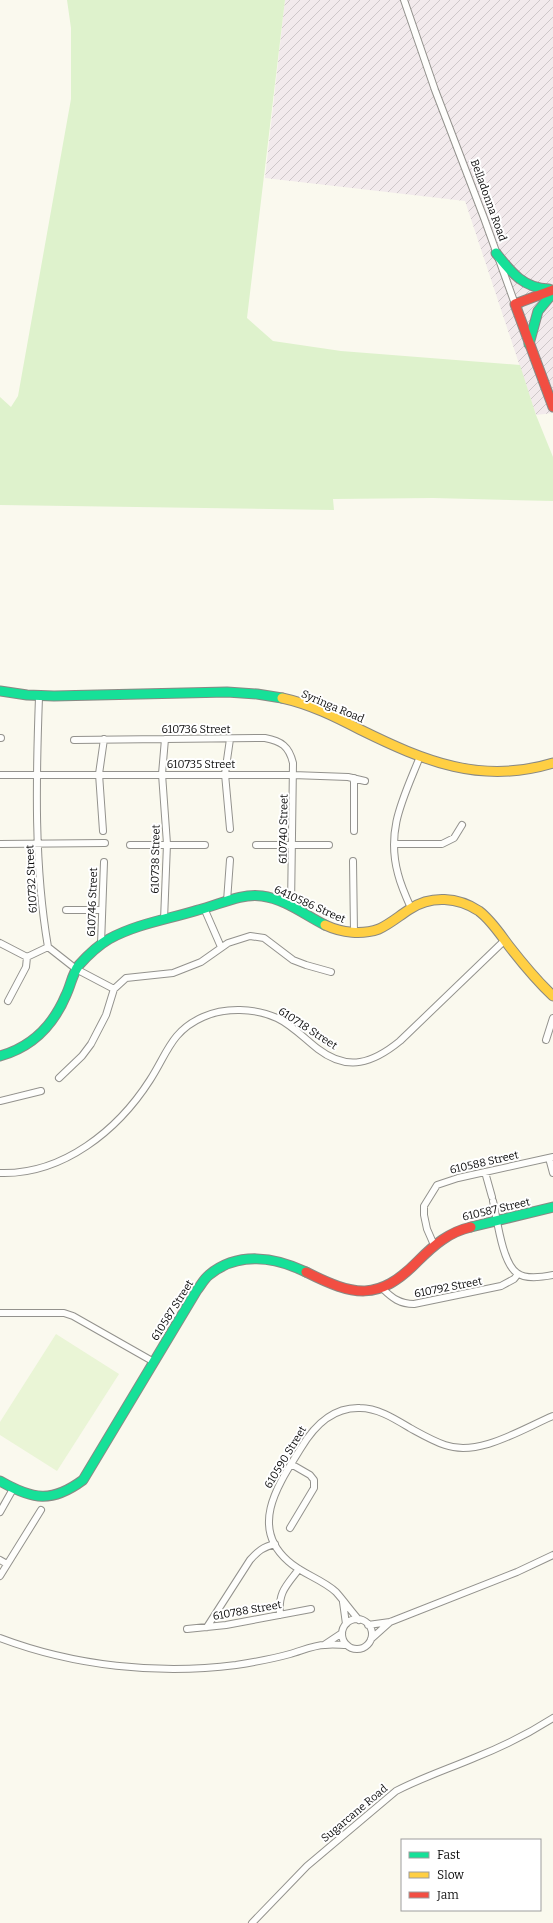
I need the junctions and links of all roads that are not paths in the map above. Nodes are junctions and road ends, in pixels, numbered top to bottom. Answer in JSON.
{"nodes":[{"id":1,"x":404,"y":0,"type":"edge"},
{"id":2,"x":496,"y":253,"type":"junction"},
{"id":3,"x":553,"y":291,"type":"edge"},
{"id":4,"x":515,"y":304,"type":"junction"},
{"id":5,"x":529,"y":345,"type":"junction"},
{"id":6,"x":553,"y":407,"type":"edge"},
{"id":7,"x":0,"y":691,"type":"edge"},
{"id":8,"x":39,"y":697,"type":"junction"},
{"id":9,"x":104,"y":739,"type":"junction"},
{"id":10,"x":164,"y":739,"type":"junction"},
{"id":11,"x":230,"y":739,"type":"junction"},
{"id":12,"x":74,"y":740,"type":"dead end"},
{"id":13,"x":419,"y":758,"type":"junction"},
{"id":14,"x":553,"y":762,"type":"edge"},
{"id":15,"x":36,"y":774,"type":"junction"},
{"id":16,"x":100,"y":774,"type":"junction"},
{"id":17,"x":162,"y":774,"type":"junction"},
{"id":18,"x":225,"y":774,"type":"junction"},
{"id":19,"x":0,"y":775,"type":"edge"},
{"id":20,"x":293,"y":775,"type":"junction"},
{"id":21,"x":354,"y":778,"type":"junction"},
{"id":22,"x":366,"y":781,"type":"dead end"},
{"id":23,"x":462,"y":825,"type":"dead end"},
{"id":24,"x":230,"y":830,"type":"dead end"},
{"id":25,"x":103,"y":831,"type":"dead end"},
{"id":26,"x":354,"y":832,"type":"dead end"},
{"id":27,"x":39,"y":843,"type":"junction"},
{"id":28,"x":105,"y":843,"type":"dead end"},
{"id":29,"x":0,"y":844,"type":"edge"},
{"id":30,"x":167,"y":844,"type":"junction"},
{"id":31,"x":394,"y":844,"type":"junction"},
{"id":32,"x":130,"y":845,"type":"dead end"},
{"id":33,"x":205,"y":845,"type":"dead end"},
{"id":34,"x":256,"y":845,"type":"dead end"},
{"id":35,"x":292,"y":845,"type":"junction"},
{"id":36,"x":329,"y":845,"type":"dead end"},
{"id":37,"x":230,"y":860,"type":"dead end"},
{"id":38,"x":353,"y":861,"type":"dead end"},
{"id":39,"x":104,"y":862,"type":"dead end"},
{"id":40,"x":227,"y":901,"type":"junction"},
{"id":41,"x":292,"y":907,"type":"junction"},
{"id":42,"x":204,"y":908,"type":"junction"},
{"id":43,"x":411,"y":908,"type":"junction"},
{"id":44,"x":66,"y":910,"type":"dead end"},
{"id":45,"x":102,"y":910,"type":"junction"},
{"id":46,"x":164,"y":920,"type":"junction"},
{"id":47,"x":354,"y":933,"type":"junction"},
{"id":48,"x":504,"y":940,"type":"junction"},
{"id":49,"x":0,"y":943,"type":"edge"},
{"id":50,"x":101,"y":944,"type":"junction"},
{"id":51,"x":221,"y":946,"type":"junction"},
{"id":52,"x":48,"y":947,"type":"junction"},
{"id":53,"x":27,"y":956,"type":"junction"},
{"id":54,"x":76,"y":969,"type":"junction"},
{"id":55,"x":331,"y":972,"type":"dead end"},
{"id":56,"x":114,"y":989,"type":"junction"},
{"id":57,"x":553,"y":996,"type":"edge"},
{"id":58,"x":8,"y":1001,"type":"dead end"},
{"id":59,"x":553,"y":1020,"type":"edge"},
{"id":60,"x":546,"y":1040,"type":"dead end"},
{"id":61,"x":0,"y":1056,"type":"edge"},
{"id":62,"x":59,"y":1078,"type":"dead end"},
{"id":63,"x":41,"y":1091,"type":"dead end"},
{"id":64,"x":0,"y":1101,"type":"edge"},
{"id":65,"x":551,"y":1157,"type":"edge"},
{"id":66,"x":485,"y":1172,"type":"junction"},
{"id":67,"x":0,"y":1173,"type":"edge"},
{"id":68,"x":553,"y":1173,"type":"edge"},
{"id":69,"x":553,"y":1207,"type":"edge"},
{"id":70,"x":498,"y":1220,"type":"junction"},
{"id":71,"x":434,"y":1245,"type":"junction"},
{"id":72,"x":518,"y":1274,"type":"junction"},
{"id":73,"x":553,"y":1275,"type":"edge"},
{"id":74,"x":383,"y":1289,"type":"junction"},
{"id":75,"x":0,"y":1313,"type":"edge"},
{"id":76,"x":154,"y":1362,"type":"junction"},
{"id":77,"x":553,"y":1416,"type":"edge"},
{"id":78,"x":291,"y":1464,"type":"junction"},
{"id":79,"x":0,"y":1481,"type":"edge"},
{"id":80,"x":13,"y":1490,"type":"junction"},
{"id":81,"x":41,"y":1510,"type":"dead end"},
{"id":82,"x":0,"y":1512,"type":"edge"},
{"id":83,"x":290,"y":1528,"type":"dead end"},
{"id":84,"x":275,"y":1544,"type":"junction"},
{"id":85,"x":553,"y":1555,"type":"edge"},
{"id":86,"x":0,"y":1560,"type":"edge"},
{"id":87,"x":7,"y":1564,"type":"junction"},
{"id":88,"x":299,"y":1569,"type":"junction"},
{"id":89,"x":0,"y":1576,"type":"edge"},
{"id":90,"x":343,"y":1602,"type":"junction"},
{"id":91,"x":311,"y":1609,"type":"dead end"},
{"id":92,"x":280,"y":1615,"type":"junction"},
{"id":93,"x":359,"y":1620,"type":"junction"},
{"id":94,"x":390,"y":1622,"type":"junction"},
{"id":95,"x":346,"y":1624,"type":"junction"},
{"id":96,"x":368,"y":1625,"type":"junction"},
{"id":97,"x":207,"y":1627,"type":"junction"},
{"id":98,"x":187,"y":1629,"type":"dead end"},
{"id":99,"x":342,"y":1633,"type":"junction"},
{"id":100,"x":0,"y":1638,"type":"edge"},
{"id":101,"x":371,"y":1639,"type":"junction"},
{"id":102,"x":324,"y":1645,"type":"junction"},
{"id":103,"x":347,"y":1645,"type":"junction"},
{"id":104,"x":553,"y":1718,"type":"edge"},
{"id":105,"x":252,"y":1923,"type":"edge"}],
"edges":[{"from":1,"to":2,"type":"street","name":"Belladonna Road"},
{"from":2,"to":3,"type":"street"},
{"from":2,"to":4,"type":"street","name":"Belladonna Road"},
{"from":3,"to":4,"type":"street"},
{"from":3,"to":5,"type":"street"},
{"from":4,"to":5,"type":"street","name":"Belladonna Road"},
{"from":5,"to":6,"type":"street","name":"Belladonna Road"},
{"from":7,"to":8,"type":"street","name":"Syringa Road"},
{"from":8,"to":13,"type":"street","name":"Syringa Road"},
{"from":8,"to":15,"type":"street","name":"610732 Street"},
{"from":9,"to":10,"type":"street","name":"610736 Street"},
{"from":9,"to":12,"type":"street","name":"610736 Street"},
{"from":9,"to":16,"type":"street"},
{"from":10,"to":11,"type":"street","name":"610736 Street"},
{"from":10,"to":17,"type":"street","name":"610738 Street"},
{"from":11,"to":18,"type":"street"},
{"from":11,"to":20,"type":"street","name":"610736 Street"},
{"from":13,"to":14,"type":"street","name":"Syringa Road"},
{"from":13,"to":31,"type":"street"},
{"from":15,"to":16,"type":"street","name":"610735 Street"},
{"from":15,"to":19,"type":"street","name":"610735 Street"},
{"from":15,"to":27,"type":"street","name":"610732 Street"},
{"from":16,"to":17,"type":"street","name":"610735 Street"},
{"from":16,"to":25,"type":"street"},
{"from":17,"to":18,"type":"street","name":"610735 Street"},
{"from":17,"to":30,"type":"street","name":"610738 Street"},
{"from":18,"to":20,"type":"street","name":"610735 Street"},
{"from":18,"to":24,"type":"street"},
{"from":20,"to":21,"type":"street","name":"610735 Street"},
{"from":20,"to":35,"type":"street","name":"610740 Street"},
{"from":21,"to":22,"type":"street","name":"610735 Street"},
{"from":21,"to":26,"type":"street"},
{"from":23,"to":31,"type":"street"},
{"from":27,"to":28,"type":"street"},
{"from":27,"to":29,"type":"street"},
{"from":27,"to":52,"type":"street","name":"610732 Street"},
{"from":30,"to":32,"type":"street"},
{"from":30,"to":33,"type":"street"},
{"from":30,"to":46,"type":"street","name":"610738 Street"},
{"from":31,"to":43,"type":"street"},
{"from":34,"to":35,"type":"street"},
{"from":35,"to":36,"type":"street"},
{"from":35,"to":41,"type":"street","name":"610740 Street"},
{"from":37,"to":40,"type":"street"},
{"from":38,"to":47,"type":"street"},
{"from":39,"to":45,"type":"street","name":"610746 Street"},
{"from":40,"to":41,"type":"street","name":"6410586 Street"},
{"from":40,"to":42,"type":"street","name":"6410586 Street"},
{"from":41,"to":47,"type":"street","name":"6410586 Street"},
{"from":42,"to":46,"type":"street","name":"6410586 Street"},
{"from":42,"to":51,"type":"street"},
{"from":43,"to":47,"type":"street","name":"6410586 Street"},
{"from":43,"to":48,"type":"street","name":"6410586 Street"},
{"from":44,"to":45,"type":"street"},
{"from":45,"to":50,"type":"street","name":"610746 Street"},
{"from":46,"to":50,"type":"street","name":"6410586 Street"},
{"from":48,"to":57,"type":"street","name":"6410586 Street"},
{"from":48,"to":67,"type":"street","name":"610718 Street"},
{"from":49,"to":53,"type":"street"},
{"from":50,"to":54,"type":"street","name":"6410586 Street"},
{"from":51,"to":55,"type":"street"},
{"from":51,"to":56,"type":"street"},
{"from":52,"to":53,"type":"street"},
{"from":52,"to":54,"type":"street"},
{"from":53,"to":58,"type":"street"},
{"from":54,"to":56,"type":"street"},
{"from":54,"to":61,"type":"street","name":"6410586 Street"},
{"from":56,"to":62,"type":"street"},
{"from":59,"to":60,"type":"street"},
{"from":63,"to":64,"type":"street"},
{"from":65,"to":66,"type":"street","name":"610588 Street"},
{"from":65,"to":68,"type":"street"},
{"from":66,"to":70,"type":"street"},
{"from":66,"to":71,"type":"street","name":"610588 Street"},
{"from":69,"to":70,"type":"street","name":"610587 Street"},
{"from":70,"to":71,"type":"street","name":"610587 Street"},
{"from":70,"to":72,"type":"street"},
{"from":71,"to":74,"type":"street","name":"610587 Street"},
{"from":72,"to":73,"type":"street"},
{"from":72,"to":74,"type":"street","name":"610792 Street"},
{"from":74,"to":76,"type":"street","name":"610587 Street"},
{"from":75,"to":76,"type":"street"},
{"from":76,"to":80,"type":"street","name":"610587 Street"},
{"from":77,"to":78,"type":"street","name":"610590 Street"},
{"from":78,"to":83,"type":"street"},
{"from":78,"to":84,"type":"street","name":"610590 Street"},
{"from":79,"to":80,"type":"street","name":"610587 Street"},
{"from":80,"to":82,"type":"street"},
{"from":81,"to":87,"type":"street"},
{"from":84,"to":88,"type":"street","name":"610590 Street"},
{"from":84,"to":97,"type":"street"},
{"from":85,"to":94,"type":"street"},
{"from":86,"to":87,"type":"street"},
{"from":87,"to":89,"type":"street"},
{"from":88,"to":90,"type":"street","name":"610590 Street"},
{"from":88,"to":92,"type":"street"},
{"from":90,"to":93,"type":"street","name":"610590 Street"},
{"from":90,"to":95,"type":"street"},
{"from":91,"to":92,"type":"street","name":"610788 Street"},
{"from":92,"to":97,"type":"street","name":"610788 Street"},
{"from":93,"to":95,"type":"street"},
{"from":93,"to":96,"type":"street"},
{"from":94,"to":96,"type":"street"},
{"from":94,"to":101,"type":"street"},
{"from":95,"to":99,"type":"street"},
{"from":96,"to":101,"type":"street"},
{"from":97,"to":98,"type":"street","name":"610788 Street"},
{"from":99,"to":102,"type":"street"},
{"from":99,"to":103,"type":"street"},
{"from":100,"to":102,"type":"street"},
{"from":101,"to":103,"type":"street"},
{"from":102,"to":103,"type":"street"},
{"from":104,"to":105,"type":"street","name":"Sugarcane Road"}]}
